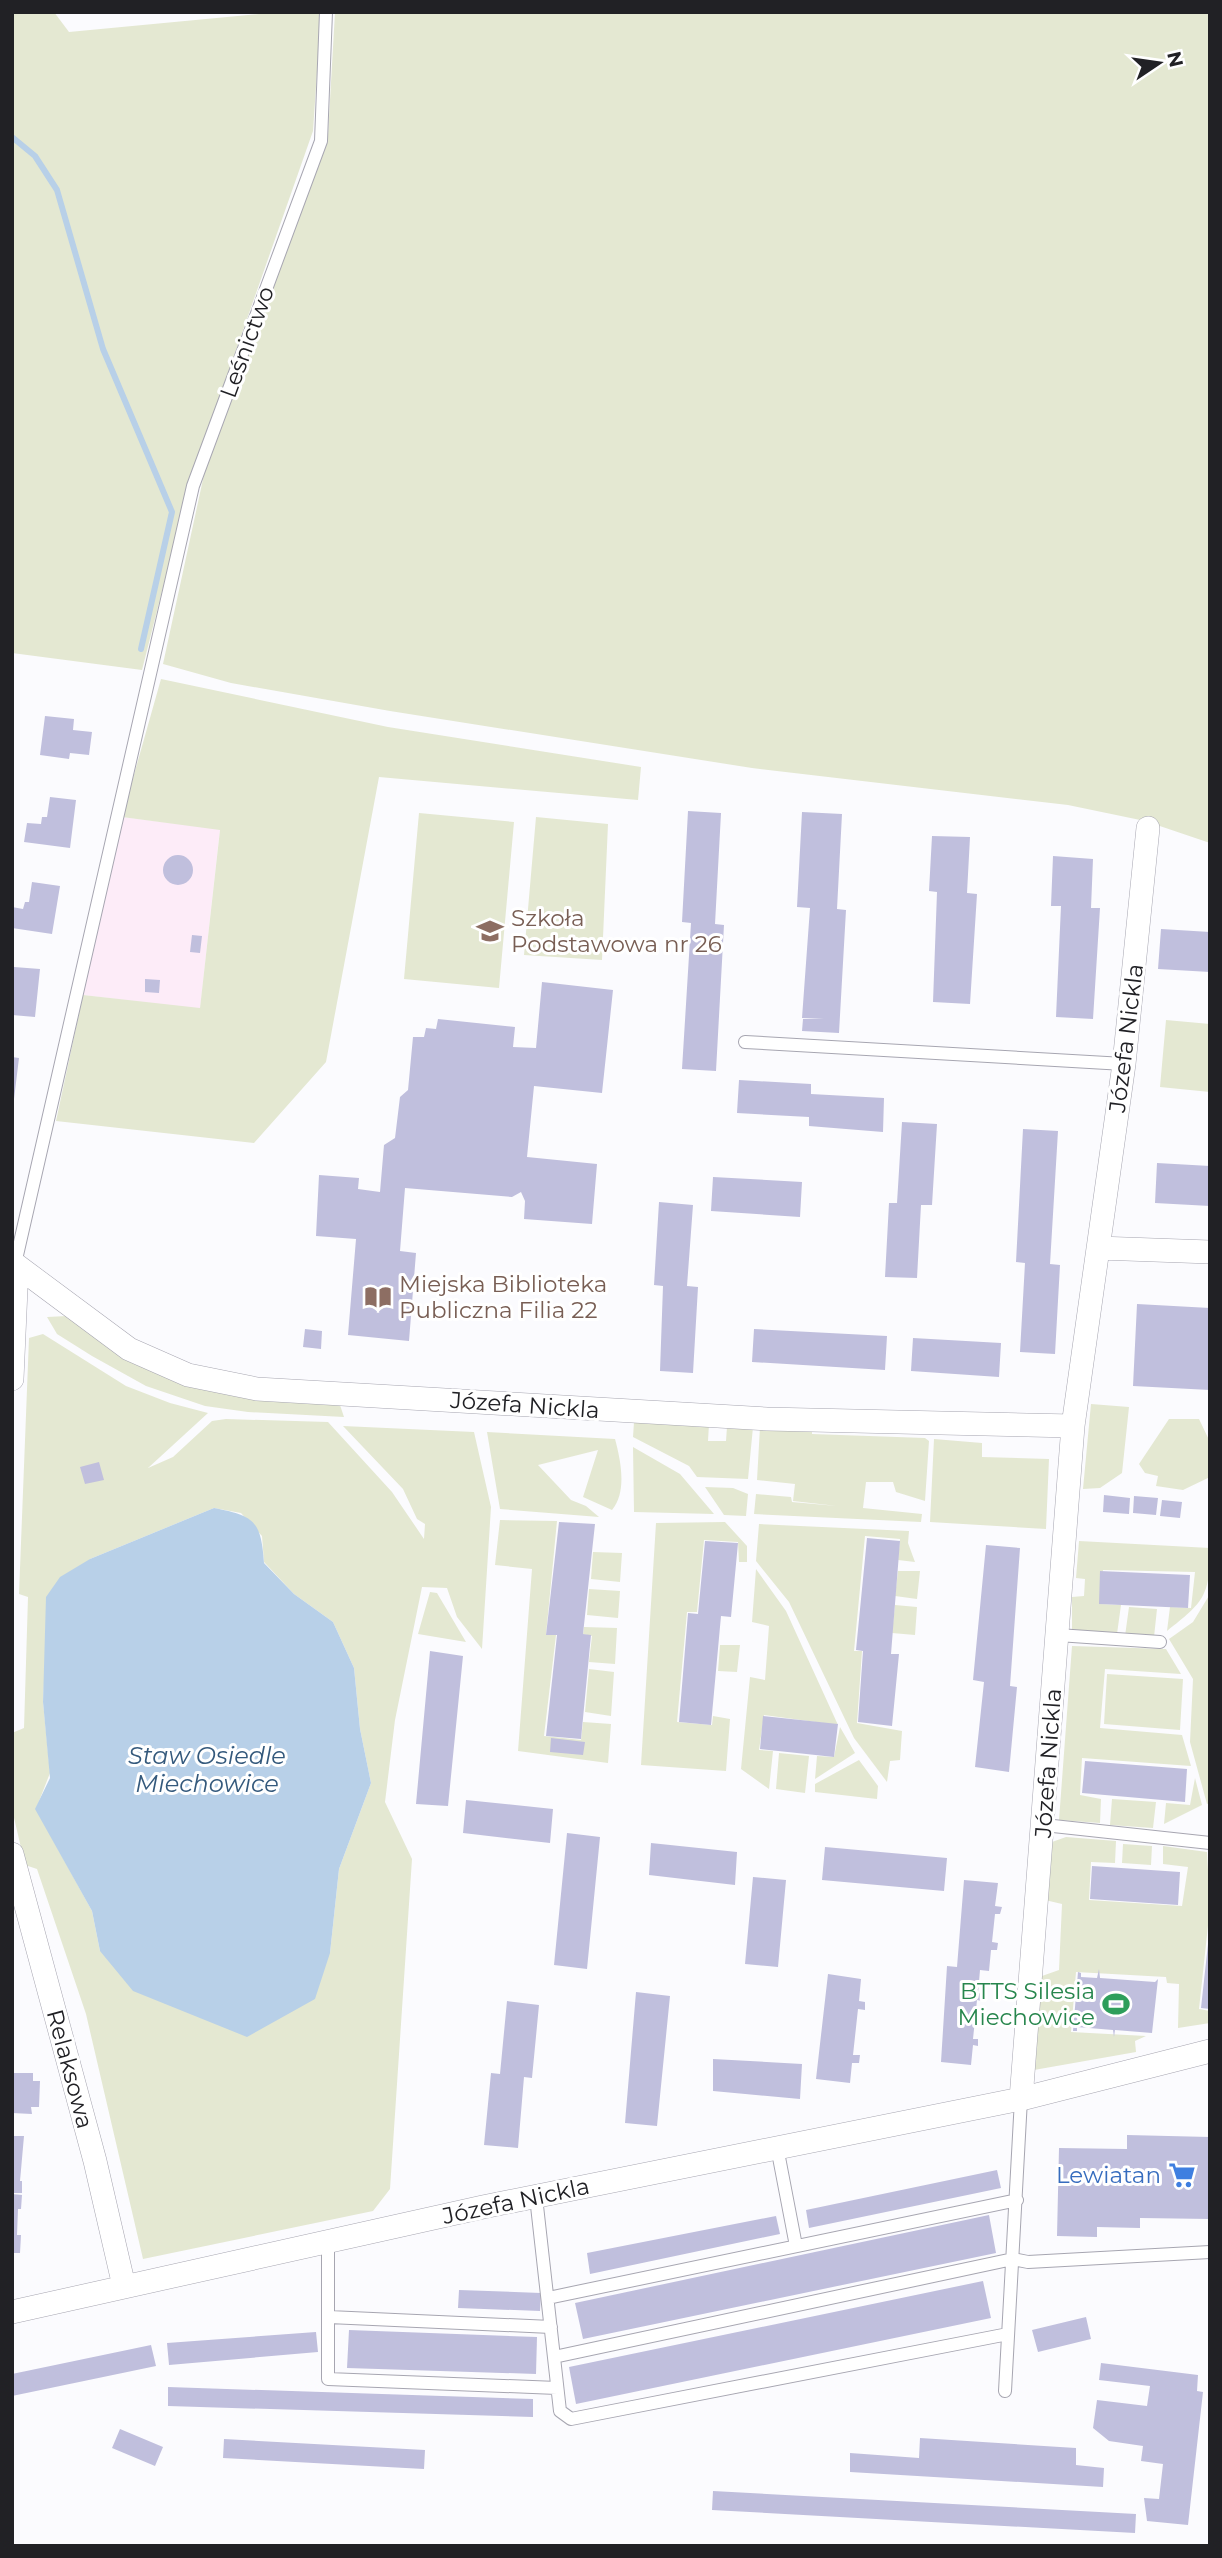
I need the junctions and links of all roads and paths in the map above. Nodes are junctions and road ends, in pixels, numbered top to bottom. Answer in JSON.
{"nodes":[{"id":1,"x":326,"y":12,"type":"edge"},
{"id":2,"x":1148,"y":828,"type":"dead end"},
{"id":3,"x":745,"y":1042,"type":"dead end"},
{"id":4,"x":1124,"y":1064,"type":"junction"},
{"id":5,"x":1098,"y":1248,"type":"junction"},
{"id":6,"x":1210,"y":1252,"type":"edge"},
{"id":7,"x":15,"y":1264,"type":"edge"},
{"id":8,"x":13,"y":1370,"type":"edge"},
{"id":9,"x":12,"y":1379,"type":"edge"},
{"id":10,"x":1073,"y":1426,"type":"junction"},
{"id":11,"x":1058,"y":1635,"type":"junction"},
{"id":12,"x":1160,"y":1642,"type":"dead end"},
{"id":13,"x":1044,"y":1825,"type":"junction"},
{"id":14,"x":1210,"y":1843,"type":"edge"},
{"id":15,"x":12,"y":1854,"type":"edge"},
{"id":16,"x":16,"y":1878,"type":"edge"},
{"id":17,"x":1210,"y":2051,"type":"edge"},
{"id":18,"x":1021,"y":2099,"type":"junction"},
{"id":19,"x":777,"y":2147,"type":"junction"},
{"id":20,"x":536,"y":2197,"type":"junction"},
{"id":21,"x":1017,"y":2200,"type":"junction"},
{"id":22,"x":328,"y":2241,"type":"junction"},
{"id":23,"x":796,"y":2246,"type":"junction"},
{"id":24,"x":1210,"y":2252,"type":"edge"},
{"id":25,"x":1013,"y":2259,"type":"junction"},
{"id":26,"x":124,"y":2286,"type":"junction"},
{"id":27,"x":548,"y":2298,"type":"junction"},
{"id":28,"x":12,"y":2312,"type":"edge"},
{"id":29,"x":330,"y":2317,"type":"junction"},
{"id":30,"x":551,"y":2327,"type":"junction"},
{"id":31,"x":1008,"y":2334,"type":"junction"},
{"id":32,"x":554,"y":2357,"type":"junction"},
{"id":33,"x":557,"y":2388,"type":"junction"},
{"id":34,"x":1005,"y":2390,"type":"dead end"}],
"edges":[{"from":1,"to":7,"type":"lane","name":"Leśnictwo"},
{"from":2,"to":4,"type":"street","name":"Józefa Nickla"},
{"from":3,"to":4,"type":"lane"},
{"from":4,"to":5,"type":"street","name":"Józefa Nickla"},
{"from":5,"to":6,"type":"street"},
{"from":5,"to":10,"type":"street","name":"Józefa Nickla"},
{"from":7,"to":8,"type":"street"},
{"from":7,"to":10,"type":"street","name":"Józefa Nickla"},
{"from":8,"to":9,"type":"street"},
{"from":10,"to":11,"type":"street","name":"Józefa Nickla"},
{"from":11,"to":12,"type":"lane"},
{"from":11,"to":13,"type":"street","name":"Józefa Nickla"},
{"from":13,"to":14,"type":"lane"},
{"from":13,"to":18,"type":"street","name":"Józefa Nickla"},
{"from":15,"to":16,"type":"street","name":"Relaksowa"},
{"from":16,"to":26,"type":"street","name":"Relaksowa"},
{"from":17,"to":18,"type":"street","name":"Józefa Nickla"},
{"from":18,"to":19,"type":"street","name":"Józefa Nickla"},
{"from":18,"to":21,"type":"lane"},
{"from":19,"to":20,"type":"street","name":"Józefa Nickla"},
{"from":19,"to":23,"type":"lane"},
{"from":20,"to":22,"type":"street","name":"Józefa Nickla"},
{"from":20,"to":27,"type":"lane"},
{"from":21,"to":23,"type":"lane"},
{"from":21,"to":25,"type":"lane"},
{"from":22,"to":26,"type":"street","name":"Józefa Nickla"},
{"from":22,"to":29,"type":"lane"},
{"from":23,"to":27,"type":"lane"},
{"from":24,"to":25,"type":"lane"},
{"from":25,"to":31,"type":"lane"},
{"from":25,"to":32,"type":"lane"},
{"from":26,"to":28,"type":"street","name":"Józefa Nickla"},
{"from":27,"to":30,"type":"lane"},
{"from":29,"to":30,"type":"lane"},
{"from":29,"to":33,"type":"lane"},
{"from":30,"to":32,"type":"lane"},
{"from":31,"to":33,"type":"lane"},
{"from":31,"to":34,"type":"lane"},
{"from":32,"to":33,"type":"lane"}]}
